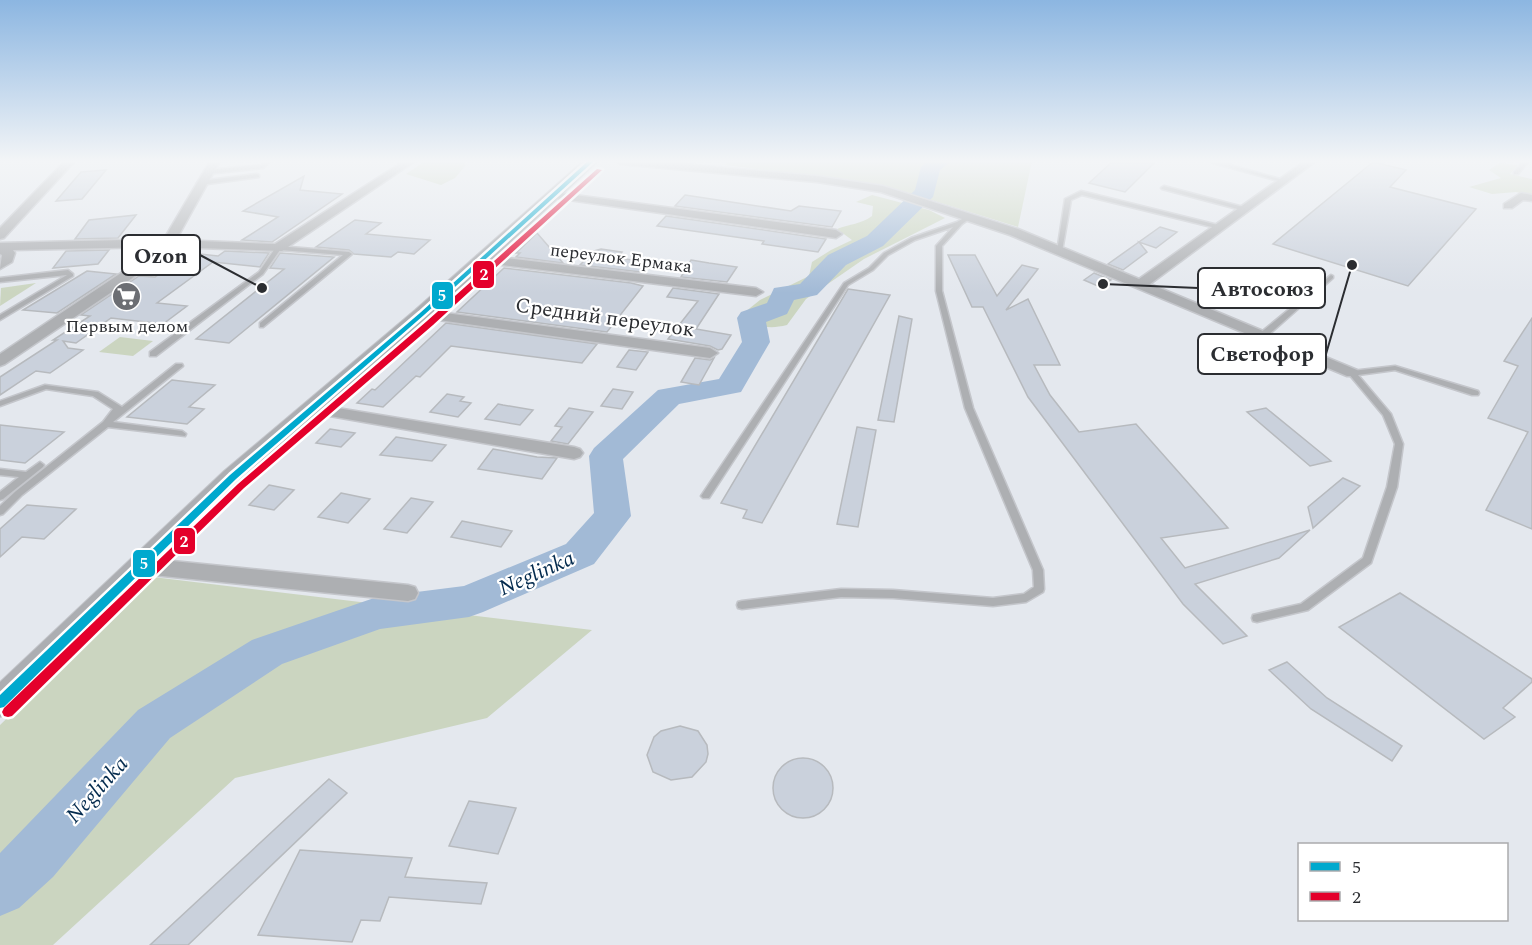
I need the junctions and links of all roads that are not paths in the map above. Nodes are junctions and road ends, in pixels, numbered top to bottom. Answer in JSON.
{"nodes":[{"id":1,"x":29,"y":205,"type":"edge"},
{"id":2,"x":191,"y":205,"type":"edge"},
{"id":3,"x":343,"y":205,"type":"edge"},
{"id":4,"x":541,"y":205,"type":"edge"},
{"id":5,"x":626,"y":205,"type":"edge"},
{"id":6,"x":929,"y":205,"type":"edge"},
{"id":7,"x":1067,"y":205,"type":"edge"},
{"id":8,"x":1132,"y":205,"type":"edge"},
{"id":9,"x":1233,"y":205,"type":"edge"},
{"id":10,"x":1249,"y":205,"type":"edge"},
{"id":11,"x":1245,"y":208,"type":"junction"},
{"id":12,"x":961,"y":217,"type":"junction"},
{"id":13,"x":1220,"y":227,"type":"junction"},
{"id":14,"x":836,"y":234,"type":"dead end"},
{"id":15,"x":0,"y":236,"type":"edge"},
{"id":16,"x":119,"y":243,"type":"junction"},
{"id":17,"x":168,"y":243,"type":"junction"},
{"id":18,"x":0,"y":248,"type":"edge"},
{"id":19,"x":278,"y":248,"type":"junction"},
{"id":20,"x":1059,"y":251,"type":"junction"},
{"id":21,"x":482,"y":259,"type":"junction"},
{"id":22,"x":0,"y":265,"type":"edge"},
{"id":23,"x":139,"y":265,"type":"junction"},
{"id":24,"x":1331,"y":276,"type":"dead end"},
{"id":25,"x":0,"y":280,"type":"edge"},
{"id":26,"x":1140,"y":285,"type":"junction"},
{"id":27,"x":756,"y":292,"type":"dead end"},
{"id":28,"x":422,"y":314,"type":"junction"},
{"id":29,"x":0,"y":318,"type":"edge"},
{"id":30,"x":263,"y":325,"type":"dead end"},
{"id":31,"x":1262,"y":336,"type":"junction"},
{"id":32,"x":710,"y":353,"type":"dead end"},
{"id":33,"x":153,"y":354,"type":"dead end"},
{"id":34,"x":0,"y":361,"type":"edge"},
{"id":35,"x":179,"y":366,"type":"dead end"},
{"id":36,"x":1352,"y":373,"type":"junction"},
{"id":37,"x":1475,"y":393,"type":"dead end"},
{"id":38,"x":0,"y":404,"type":"edge"},
{"id":39,"x":313,"y":409,"type":"junction"},
{"id":40,"x":106,"y":424,"type":"junction"},
{"id":41,"x":182,"y":434,"type":"dead end"},
{"id":42,"x":574,"y":453,"type":"dead end"},
{"id":43,"x":40,"y":465,"type":"dead end"},
{"id":44,"x":0,"y":472,"type":"edge"},
{"id":45,"x":27,"y":475,"type":"junction"},
{"id":46,"x":24,"y":493,"type":"junction"},
{"id":47,"x":3,"y":494,"type":"edge"},
{"id":48,"x":706,"y":496,"type":"dead end"},
{"id":49,"x":0,"y":512,"type":"edge"},
{"id":50,"x":143,"y":566,"type":"junction"},
{"id":51,"x":408,"y":593,"type":"dead end"},
{"id":52,"x":742,"y":605,"type":"dead end"},
{"id":53,"x":1257,"y":618,"type":"dead end"},
{"id":54,"x":0,"y":703,"type":"edge"}],
"edges":[{"from":1,"to":15,"type":"street"},
{"from":2,"to":17,"type":"street"},
{"from":3,"to":19,"type":"street"},
{"from":4,"to":21,"type":"main road"},
{"from":5,"to":14,"type":"street"},
{"from":6,"to":12,"type":"street"},
{"from":7,"to":20,"type":"lane"},
{"from":8,"to":13,"type":"lane"},
{"from":9,"to":11,"type":"lane"},
{"from":10,"to":11,"type":"street"},
{"from":11,"to":13,"type":"street"},
{"from":12,"to":20,"type":"street"},
{"from":12,"to":48,"type":"lane"},
{"from":12,"to":52,"type":"lane"},
{"from":13,"to":26,"type":"street"},
{"from":16,"to":17,"type":"street"},
{"from":16,"to":18,"type":"street"},
{"from":16,"to":23,"type":"street"},
{"from":17,"to":19,"type":"street"},
{"from":17,"to":23,"type":"street"},
{"from":18,"to":22,"type":"street"},
{"from":19,"to":30,"type":"lane"},
{"from":19,"to":33,"type":"lane"},
{"from":20,"to":26,"type":"street"},
{"from":21,"to":27,"type":"street","name":"переулок Ермака"},
{"from":21,"to":28,"type":"main road"},
{"from":23,"to":34,"type":"street"},
{"from":24,"to":31,"type":"lane"},
{"from":25,"to":29,"type":"lane"},
{"from":26,"to":31,"type":"street"},
{"from":28,"to":32,"type":"street","name":"Средний переулок"},
{"from":28,"to":39,"type":"main road"},
{"from":31,"to":36,"type":"street"},
{"from":35,"to":40,"type":"lane"},
{"from":36,"to":37,"type":"lane"},
{"from":36,"to":53,"type":"lane"},
{"from":38,"to":40,"type":"lane"},
{"from":39,"to":42,"type":"street"},
{"from":39,"to":50,"type":"main road"},
{"from":40,"to":41,"type":"lane"},
{"from":40,"to":46,"type":"lane"},
{"from":43,"to":45,"type":"lane"},
{"from":44,"to":45,"type":"lane"},
{"from":45,"to":47,"type":"lane"},
{"from":46,"to":47,"type":"lane"},
{"from":46,"to":49,"type":"lane"},
{"from":50,"to":51,"type":"street"},
{"from":50,"to":54,"type":"main road"}]}
